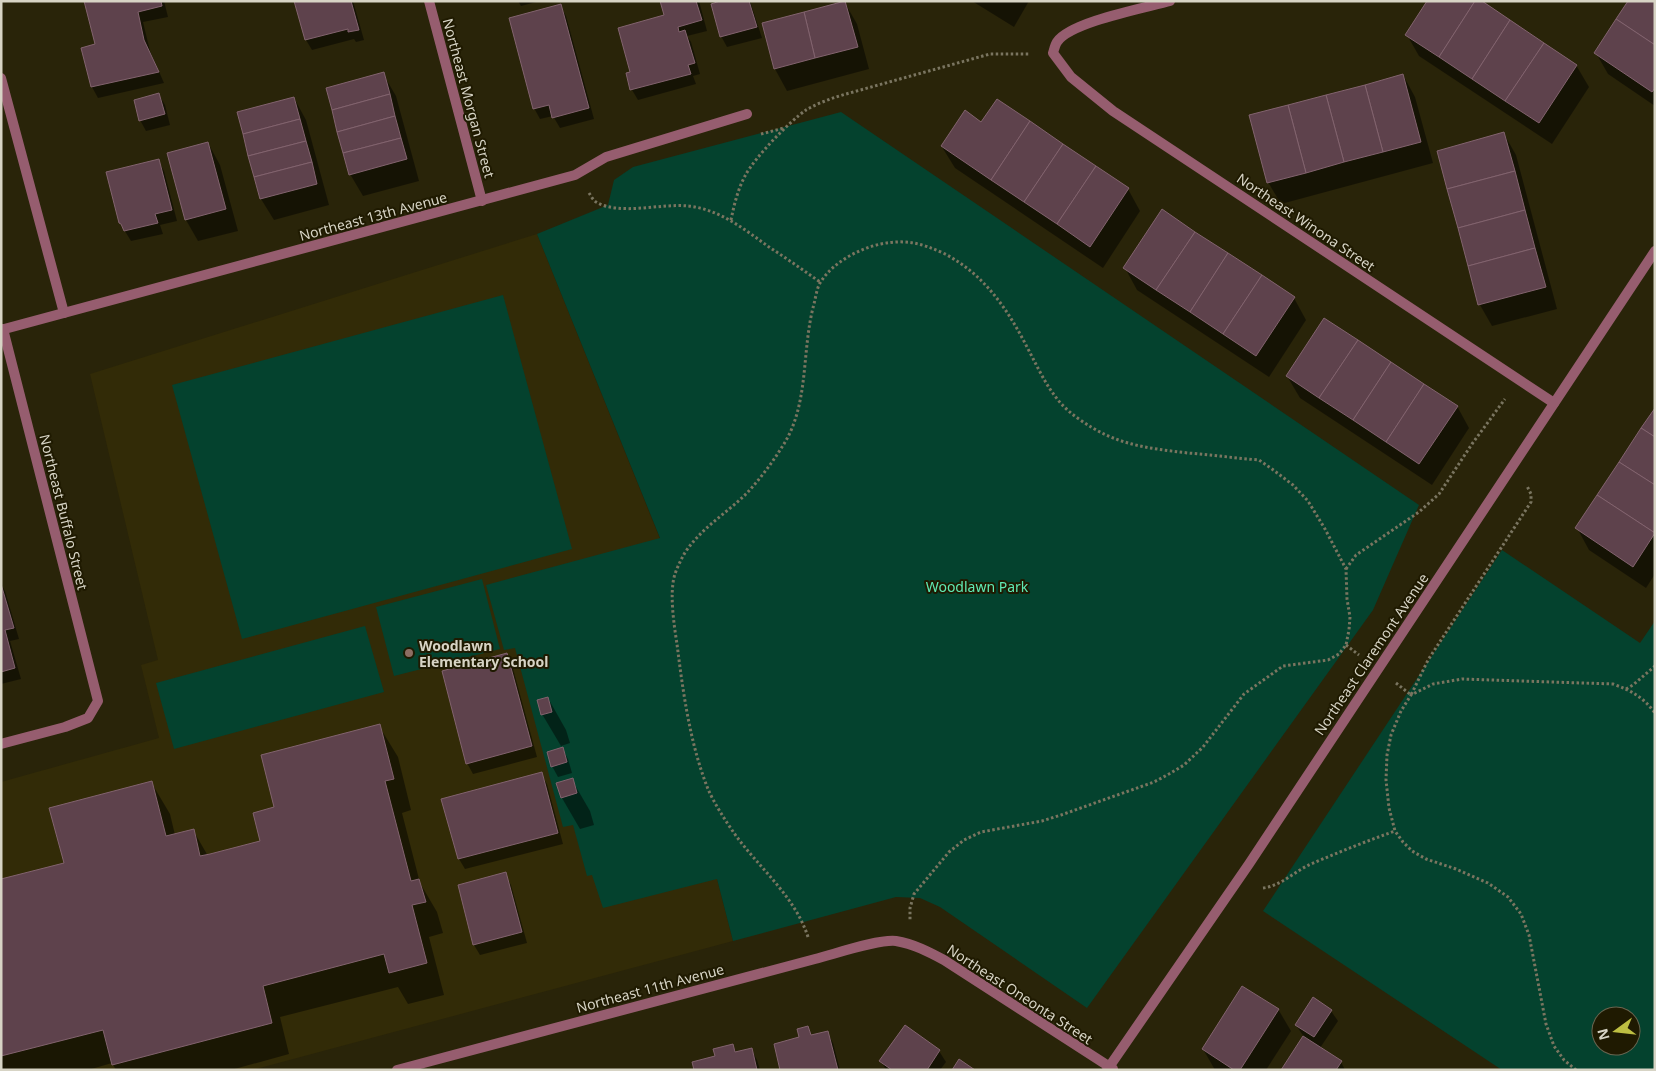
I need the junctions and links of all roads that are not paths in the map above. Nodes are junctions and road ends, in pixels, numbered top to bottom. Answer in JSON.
{"nodes":[{"id":1,"x":429,"y":1,"type":"edge"},
{"id":2,"x":1170,"y":1,"type":"edge"},
{"id":3,"x":1,"y":78,"type":"edge"},
{"id":4,"x":747,"y":114,"type":"dead end"},
{"id":5,"x":482,"y":201,"type":"junction"},
{"id":6,"x":1655,"y":251,"type":"edge"},
{"id":7,"x":64,"y":313,"type":"junction"},
{"id":8,"x":2,"y":330,"type":"edge"},
{"id":9,"x":1554,"y":403,"type":"junction"},
{"id":10,"x":1,"y":744,"type":"edge"},
{"id":11,"x":911,"y":944,"type":"joint"},
{"id":12,"x":1110,"y":1069,"type":"edge"},
{"id":13,"x":397,"y":1070,"type":"edge"}],
"edges":[{"from":1,"to":5,"type":"street","name":"Northeast Morgan Street"},
{"from":2,"to":9,"type":"street","name":"Northeast Winona Street"},
{"from":3,"to":7,"type":"street"},
{"from":4,"to":5,"type":"street","name":"Northeast 13th Avenue"},
{"from":5,"to":7,"type":"street","name":"Northeast 13th Avenue"},
{"from":6,"to":9,"type":"street","name":"Northeast Claremont Avenue"},
{"from":7,"to":8,"type":"street","name":"Northeast 13th Avenue"},
{"from":8,"to":10,"type":"street","name":"Northeast Buffalo Street"},
{"from":9,"to":12,"type":"street","name":"Northeast Claremont Avenue"},
{"from":11,"to":12,"type":"street","name":"Northeast Oneonta Street"},
{"from":11,"to":13,"type":"street","name":"Northeast 11th Avenue"}]}
